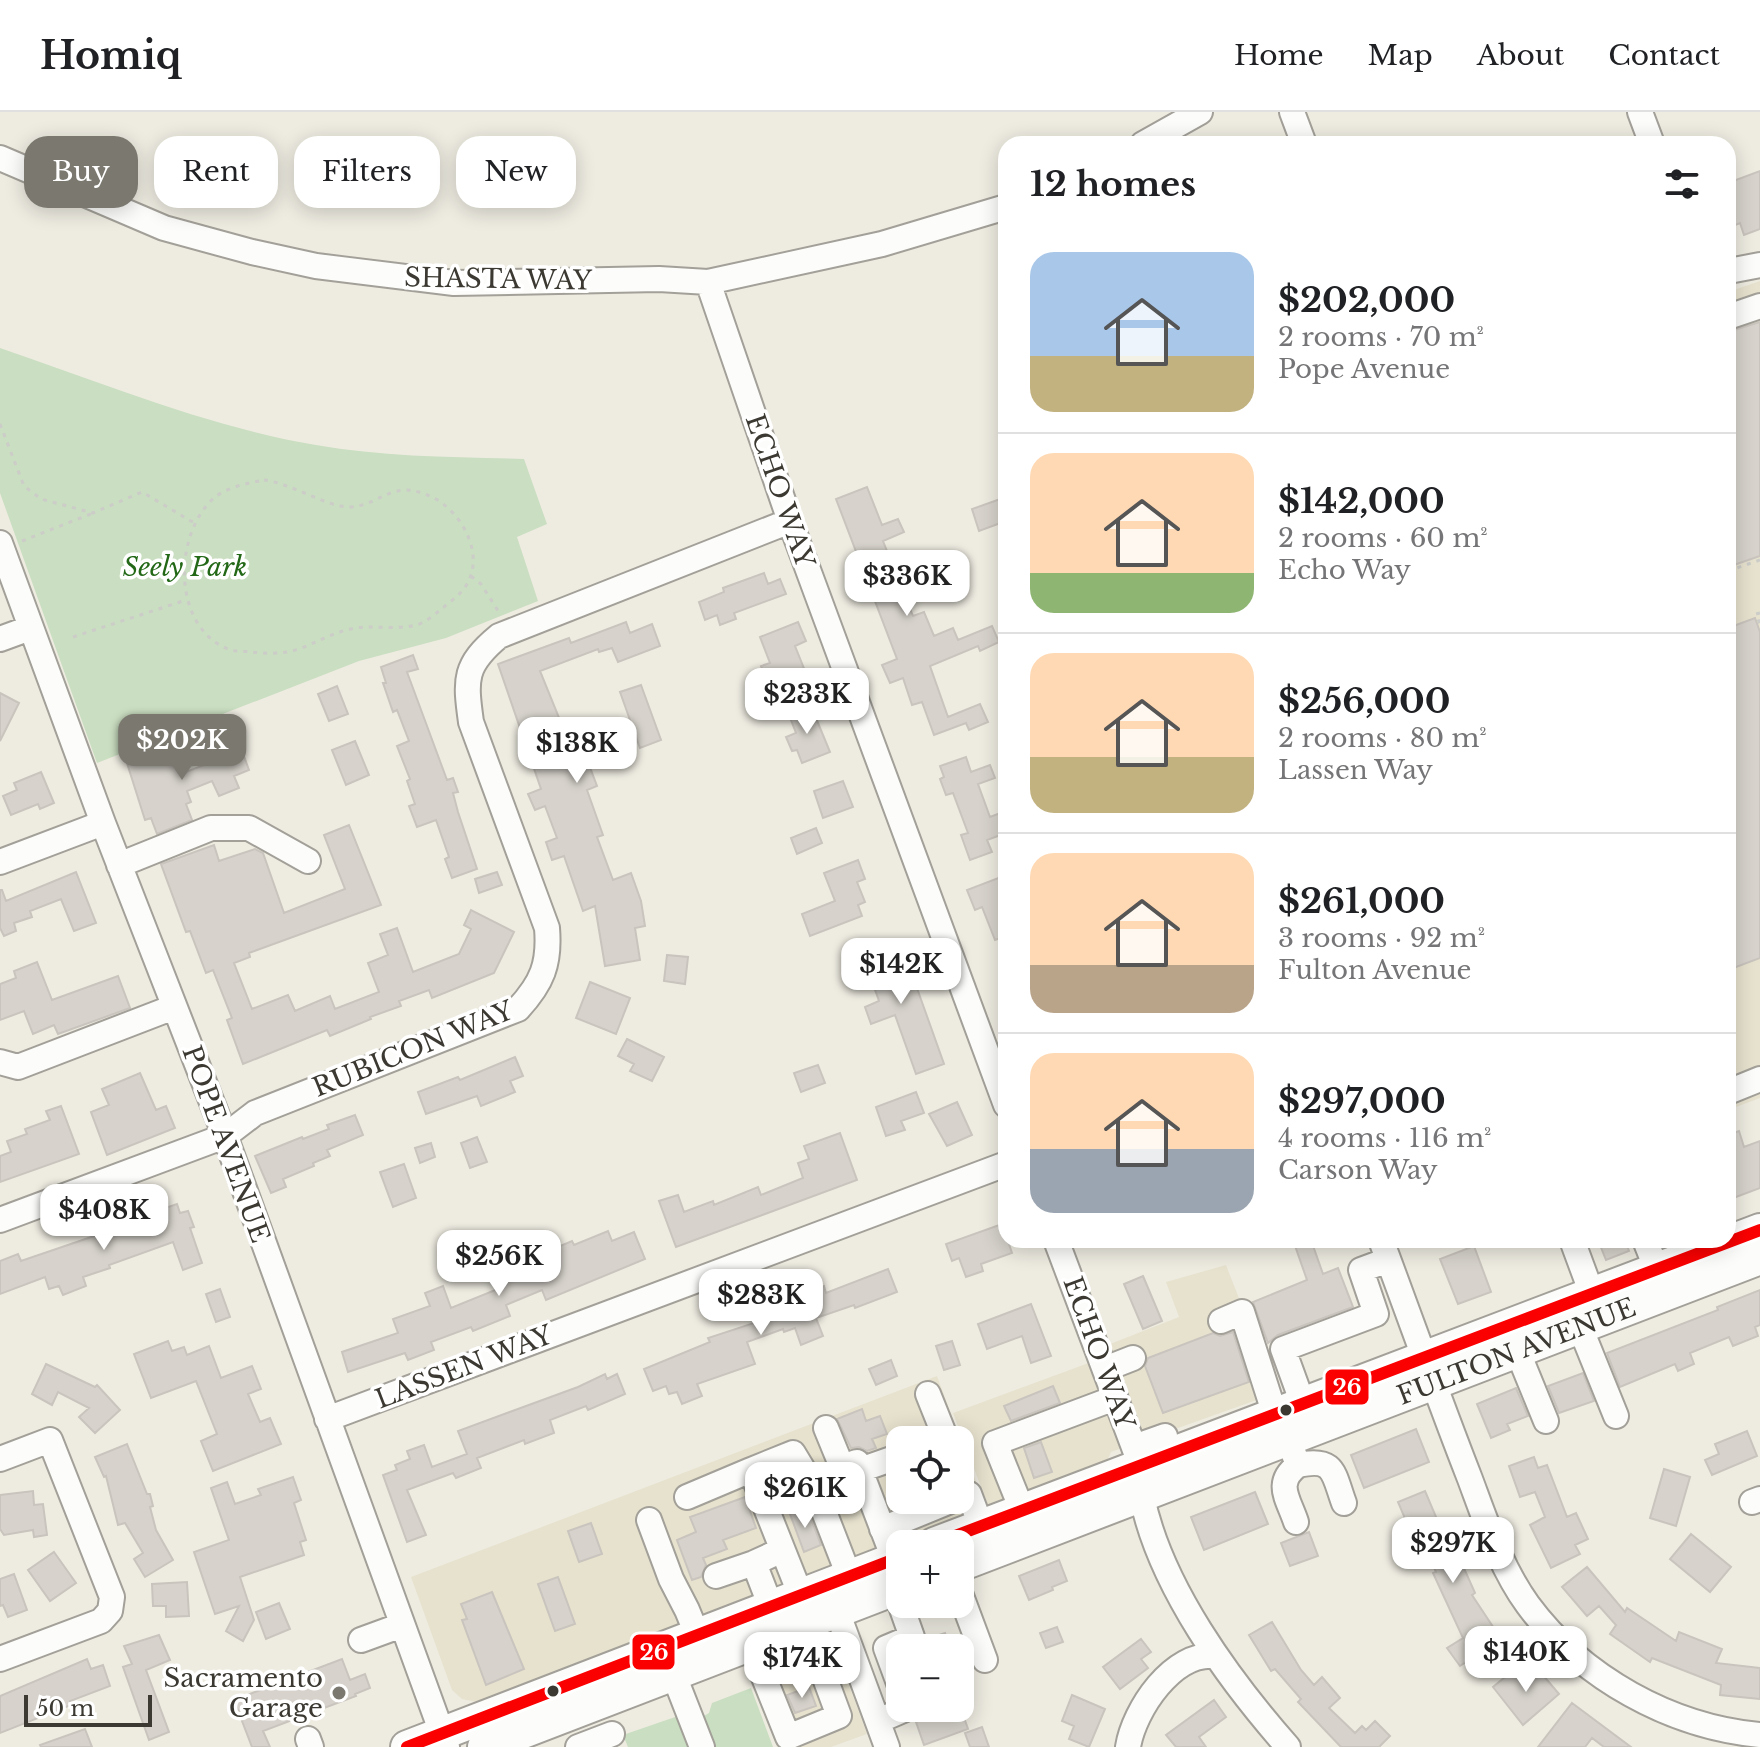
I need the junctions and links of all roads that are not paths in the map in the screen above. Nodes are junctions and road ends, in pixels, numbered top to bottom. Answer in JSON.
{"nodes":[{"id":1,"x":1200,"y":112,"type":"edge"},
{"id":2,"x":1292,"y":112,"type":"edge"},
{"id":3,"x":1640,"y":112,"type":"edge"},
{"id":4,"x":1157,"y":136,"type":"edge"},
{"id":5,"x":1301,"y":136,"type":"edge"},
{"id":6,"x":1649,"y":136,"type":"edge"},
{"id":7,"x":0,"y":158,"type":"edge"},
{"id":8,"x":998,"y":213,"type":"edge"},
{"id":9,"x":1760,"y":265,"type":"edge"},
{"id":10,"x":1736,"y":270,"type":"edge"},
{"id":11,"x":708,"y":282,"type":"junction"},
{"id":12,"x":1760,"y":306,"type":"edge"},
{"id":13,"x":1736,"y":314,"type":"edge"},
{"id":14,"x":790,"y":521,"type":"junction"},
{"id":15,"x":1,"y":546,"type":"edge"},
{"id":16,"x":30,"y":628,"type":"junction"},
{"id":17,"x":0,"y":639,"type":"edge"},
{"id":18,"x":103,"y":823,"type":"junction"},
{"id":19,"x":308,"y":861,"type":"dead end"},
{"id":20,"x":0,"y":862,"type":"edge"},
{"id":21,"x":119,"y":865,"type":"junction"},
{"id":22,"x":174,"y":1007,"type":"junction"},
{"id":23,"x":0,"y":1062,"type":"edge"},
{"id":24,"x":1760,"y":1079,"type":"edge"},
{"id":25,"x":998,"y":1083,"type":"edge"},
{"id":26,"x":1736,"y":1089,"type":"edge"},
{"id":27,"x":225,"y":1136,"type":"junction"},
{"id":28,"x":998,"y":1167,"type":"edge"},
{"id":29,"x":0,"y":1220,"type":"edge"},
{"id":30,"x":1760,"y":1230,"type":"edge"},
{"id":31,"x":1736,"y":1242,"type":"edge"},
{"id":32,"x":1059,"y":1248,"type":"edge"},
{"id":33,"x":1575,"y":1248,"type":"edge"},
{"id":34,"x":1648,"y":1248,"type":"edge"},
{"id":35,"x":1385,"y":1250,"type":"edge"},
{"id":36,"x":1713,"y":1254,"type":"edge"},
{"id":37,"x":1760,"y":1258,"type":"edge"},
{"id":38,"x":1657,"y":1270,"type":"junction"},
{"id":39,"x":1592,"y":1294,"type":"junction"},
{"id":40,"x":1221,"y":1321,"type":"dead end"},
{"id":41,"x":1580,"y":1327,"type":"junction"},
{"id":42,"x":1517,"y":1350,"type":"junction"},
{"id":43,"x":1133,"y":1358,"type":"dead end"},
{"id":44,"x":1105,"y":1369,"type":"junction"},
{"id":45,"x":1428,"y":1371,"type":"junction"},
{"id":46,"x":928,"y":1394,"type":"dead end"},
{"id":47,"x":1115,"y":1398,"type":"junction"},
{"id":48,"x":1616,"y":1416,"type":"dead end"},
{"id":49,"x":327,"y":1419,"type":"junction"},
{"id":50,"x":1546,"y":1421,"type":"dead end"},
{"id":51,"x":941,"y":1426,"type":"edge"},
{"id":52,"x":826,"y":1428,"type":"dead end"},
{"id":53,"x":1291,"y":1430,"type":"junction"},
{"id":54,"x":1165,"y":1436,"type":"dead end"},
{"id":55,"x":0,"y":1459,"type":"edge"},
{"id":56,"x":886,"y":1461,"type":"edge"},
{"id":57,"x":751,"y":1470,"type":"junction"},
{"id":58,"x":860,"y":1470,"type":"junction"},
{"id":59,"x":1139,"y":1470,"type":"junction"},
{"id":60,"x":687,"y":1497,"type":"dead end"},
{"id":61,"x":1344,"y":1503,"type":"dead end"},
{"id":62,"x":974,"y":1507,"type":"edge"},
{"id":63,"x":1022,"y":1510,"type":"junction"},
{"id":64,"x":919,"y":1514,"type":"edge"},
{"id":65,"x":649,"y":1520,"type":"dead end"},
{"id":66,"x":1296,"y":1522,"type":"dead end"},
{"id":67,"x":981,"y":1526,"type":"junction"},
{"id":68,"x":882,"y":1529,"type":"junction"},
{"id":69,"x":971,"y":1530,"type":"edge"},
{"id":70,"x":886,"y":1541,"type":"edge"},
{"id":71,"x":782,"y":1550,"type":"junction"},
{"id":72,"x":974,"y":1558,"type":"edge"},
{"id":73,"x":754,"y":1563,"type":"junction"},
{"id":74,"x":716,"y":1576,"type":"dead end"},
{"id":75,"x":886,"y":1576,"type":"edge"},
{"id":76,"x":817,"y":1595,"type":"junction"},
{"id":77,"x":969,"y":1618,"type":"edge"},
{"id":78,"x":402,"y":1625,"type":"junction"},
{"id":79,"x":361,"y":1640,"type":"dead end"},
{"id":80,"x":751,"y":1644,"type":"junction"},
{"id":81,"x":702,"y":1648,"type":"junction"},
{"id":82,"x":886,"y":1648,"type":"edge"},
{"id":83,"x":1216,"y":1656,"type":"junction"},
{"id":84,"x":0,"y":1659,"type":"edge"},
{"id":85,"x":985,"y":1660,"type":"dead end"},
{"id":86,"x":669,"y":1661,"type":"junction"},
{"id":87,"x":856,"y":1662,"type":"junction"},
{"id":88,"x":886,"y":1718,"type":"edge"},
{"id":89,"x":878,"y":1721,"type":"junction"},
{"id":90,"x":612,"y":1734,"type":"dead end"},
{"id":91,"x":1760,"y":1735,"type":"edge"},
{"id":92,"x":463,"y":1740,"type":"edge"},
{"id":93,"x":517,"y":1741,"type":"edge"},
{"id":94,"x":407,"y":1747,"type":"edge"},
{"id":95,"x":578,"y":1747,"type":"edge"},
{"id":96,"x":702,"y":1747,"type":"edge"},
{"id":97,"x":887,"y":1747,"type":"edge"},
{"id":98,"x":1128,"y":1747,"type":"edge"},
{"id":99,"x":1288,"y":1747,"type":"edge"}],
"edges":[{"from":1,"to":4,"type":"street"},
{"from":2,"to":5,"type":"street"},
{"from":3,"to":6,"type":"street"},
{"from":7,"to":11,"type":"street","name":"SHASTA WAY"},
{"from":8,"to":11,"type":"street","name":"SHASTA WAY"},
{"from":9,"to":10,"type":"street"},
{"from":11,"to":14,"type":"street","name":"ECHO WAY"},
{"from":12,"to":13,"type":"street"},
{"from":14,"to":25,"type":"street","name":"ECHO WAY"},
{"from":14,"to":27,"type":"street","name":"RUBICON WAY"},
{"from":15,"to":16,"type":"street","name":"POPE AVENUE"},
{"from":16,"to":17,"type":"street"},
{"from":16,"to":18,"type":"street","name":"POPE AVENUE"},
{"from":18,"to":20,"type":"street"},
{"from":18,"to":21,"type":"street","name":"POPE AVENUE"},
{"from":19,"to":21,"type":"street"},
{"from":21,"to":22,"type":"street","name":"POPE AVENUE"},
{"from":22,"to":23,"type":"street"},
{"from":22,"to":27,"type":"street","name":"POPE AVENUE"},
{"from":24,"to":26,"type":"street"},
{"from":27,"to":29,"type":"street","name":"RUBICON WAY"},
{"from":27,"to":49,"type":"street","name":"POPE AVENUE"},
{"from":28,"to":49,"type":"street","name":"LASSEN WAY"},
{"from":30,"to":31,"type":"main road","name":"FULTON AVENUE"},
{"from":32,"to":44,"type":"street","name":"ECHO WAY"},
{"from":33,"to":39,"type":"street"},
{"from":34,"to":38,"type":"street"},
{"from":35,"to":45,"type":"street"},
{"from":35,"to":53,"type":"street"},
{"from":36,"to":37,"type":"main road","name":"FULTON AVENUE"},
{"from":36,"to":38,"type":"main road","name":"FULTON AVENUE"},
{"from":36,"to":41,"type":"main road","name":"FULTON AVENUE"},
{"from":38,"to":39,"type":"main road","name":"FULTON AVENUE"},
{"from":39,"to":45,"type":"main road","name":"FULTON AVENUE"},
{"from":40,"to":53,"type":"street"},
{"from":41,"to":42,"type":"main road","name":"FULTON AVENUE"},
{"from":41,"to":48,"type":"street"},
{"from":42,"to":45,"type":"main road","name":"FULTON AVENUE"},
{"from":42,"to":50,"type":"street"},
{"from":43,"to":44,"type":"street"},
{"from":44,"to":47,"type":"street","name":"ECHO WAY"},
{"from":45,"to":53,"type":"main road","name":"FULTON AVENUE"},
{"from":45,"to":91,"type":"street"},
{"from":46,"to":51,"type":"street"},
{"from":47,"to":59,"type":"street","name":"ECHO WAY"},
{"from":47,"to":63,"type":"street"},
{"from":49,"to":78,"type":"street","name":"POPE AVENUE"},
{"from":52,"to":58,"type":"street"},
{"from":53,"to":59,"type":"main road","name":"FULTON AVENUE"},
{"from":53,"to":61,"type":"street"},
{"from":53,"to":66,"type":"street"},
{"from":54,"to":59,"type":"street"},
{"from":55,"to":84,"type":"street"},
{"from":56,"to":58,"type":"street"},
{"from":57,"to":60,"type":"street"},
{"from":57,"to":71,"type":"street"},
{"from":57,"to":76,"type":"street"},
{"from":58,"to":68,"type":"street"},
{"from":59,"to":63,"type":"main road","name":"FULTON AVENUE"},
{"from":59,"to":72,"type":"main road","name":"FULTON AVENUE"},
{"from":59,"to":83,"type":"street","name":"ECHO WAY"},
{"from":62,"to":67,"type":"street"},
{"from":63,"to":67,"type":"main road","name":"FULTON AVENUE"},
{"from":64,"to":68,"type":"street"},
{"from":65,"to":81,"type":"street"},
{"from":67,"to":69,"type":"main road","name":"FULTON AVENUE"},
{"from":68,"to":70,"type":"street"},
{"from":71,"to":73,"type":"street"},
{"from":71,"to":76,"type":"street"},
{"from":73,"to":74,"type":"street"},
{"from":73,"to":76,"type":"street"},
{"from":75,"to":76,"type":"main road"},
{"from":76,"to":80,"type":"main road"},
{"from":76,"to":80,"type":"main road"},
{"from":76,"to":87,"type":"street"},
{"from":77,"to":85,"type":"street"},
{"from":78,"to":79,"type":"street"},
{"from":78,"to":92,"type":"street","name":"POPE AVENUE"},
{"from":80,"to":81,"type":"main road"},
{"from":81,"to":86,"type":"main road"},
{"from":82,"to":87,"type":"street"},
{"from":83,"to":98,"type":"street"},
{"from":83,"to":99,"type":"street","name":"ECHO WAY"},
{"from":86,"to":92,"type":"main road"},
{"from":86,"to":93,"type":"main road"},
{"from":86,"to":96,"type":"street"},
{"from":87,"to":89,"type":"street"},
{"from":88,"to":89,"type":"street"},
{"from":89,"to":97,"type":"street"},
{"from":90,"to":95,"type":"street"},
{"from":92,"to":93,"type":"main road"},
{"from":92,"to":94,"type":"main road"}]}
